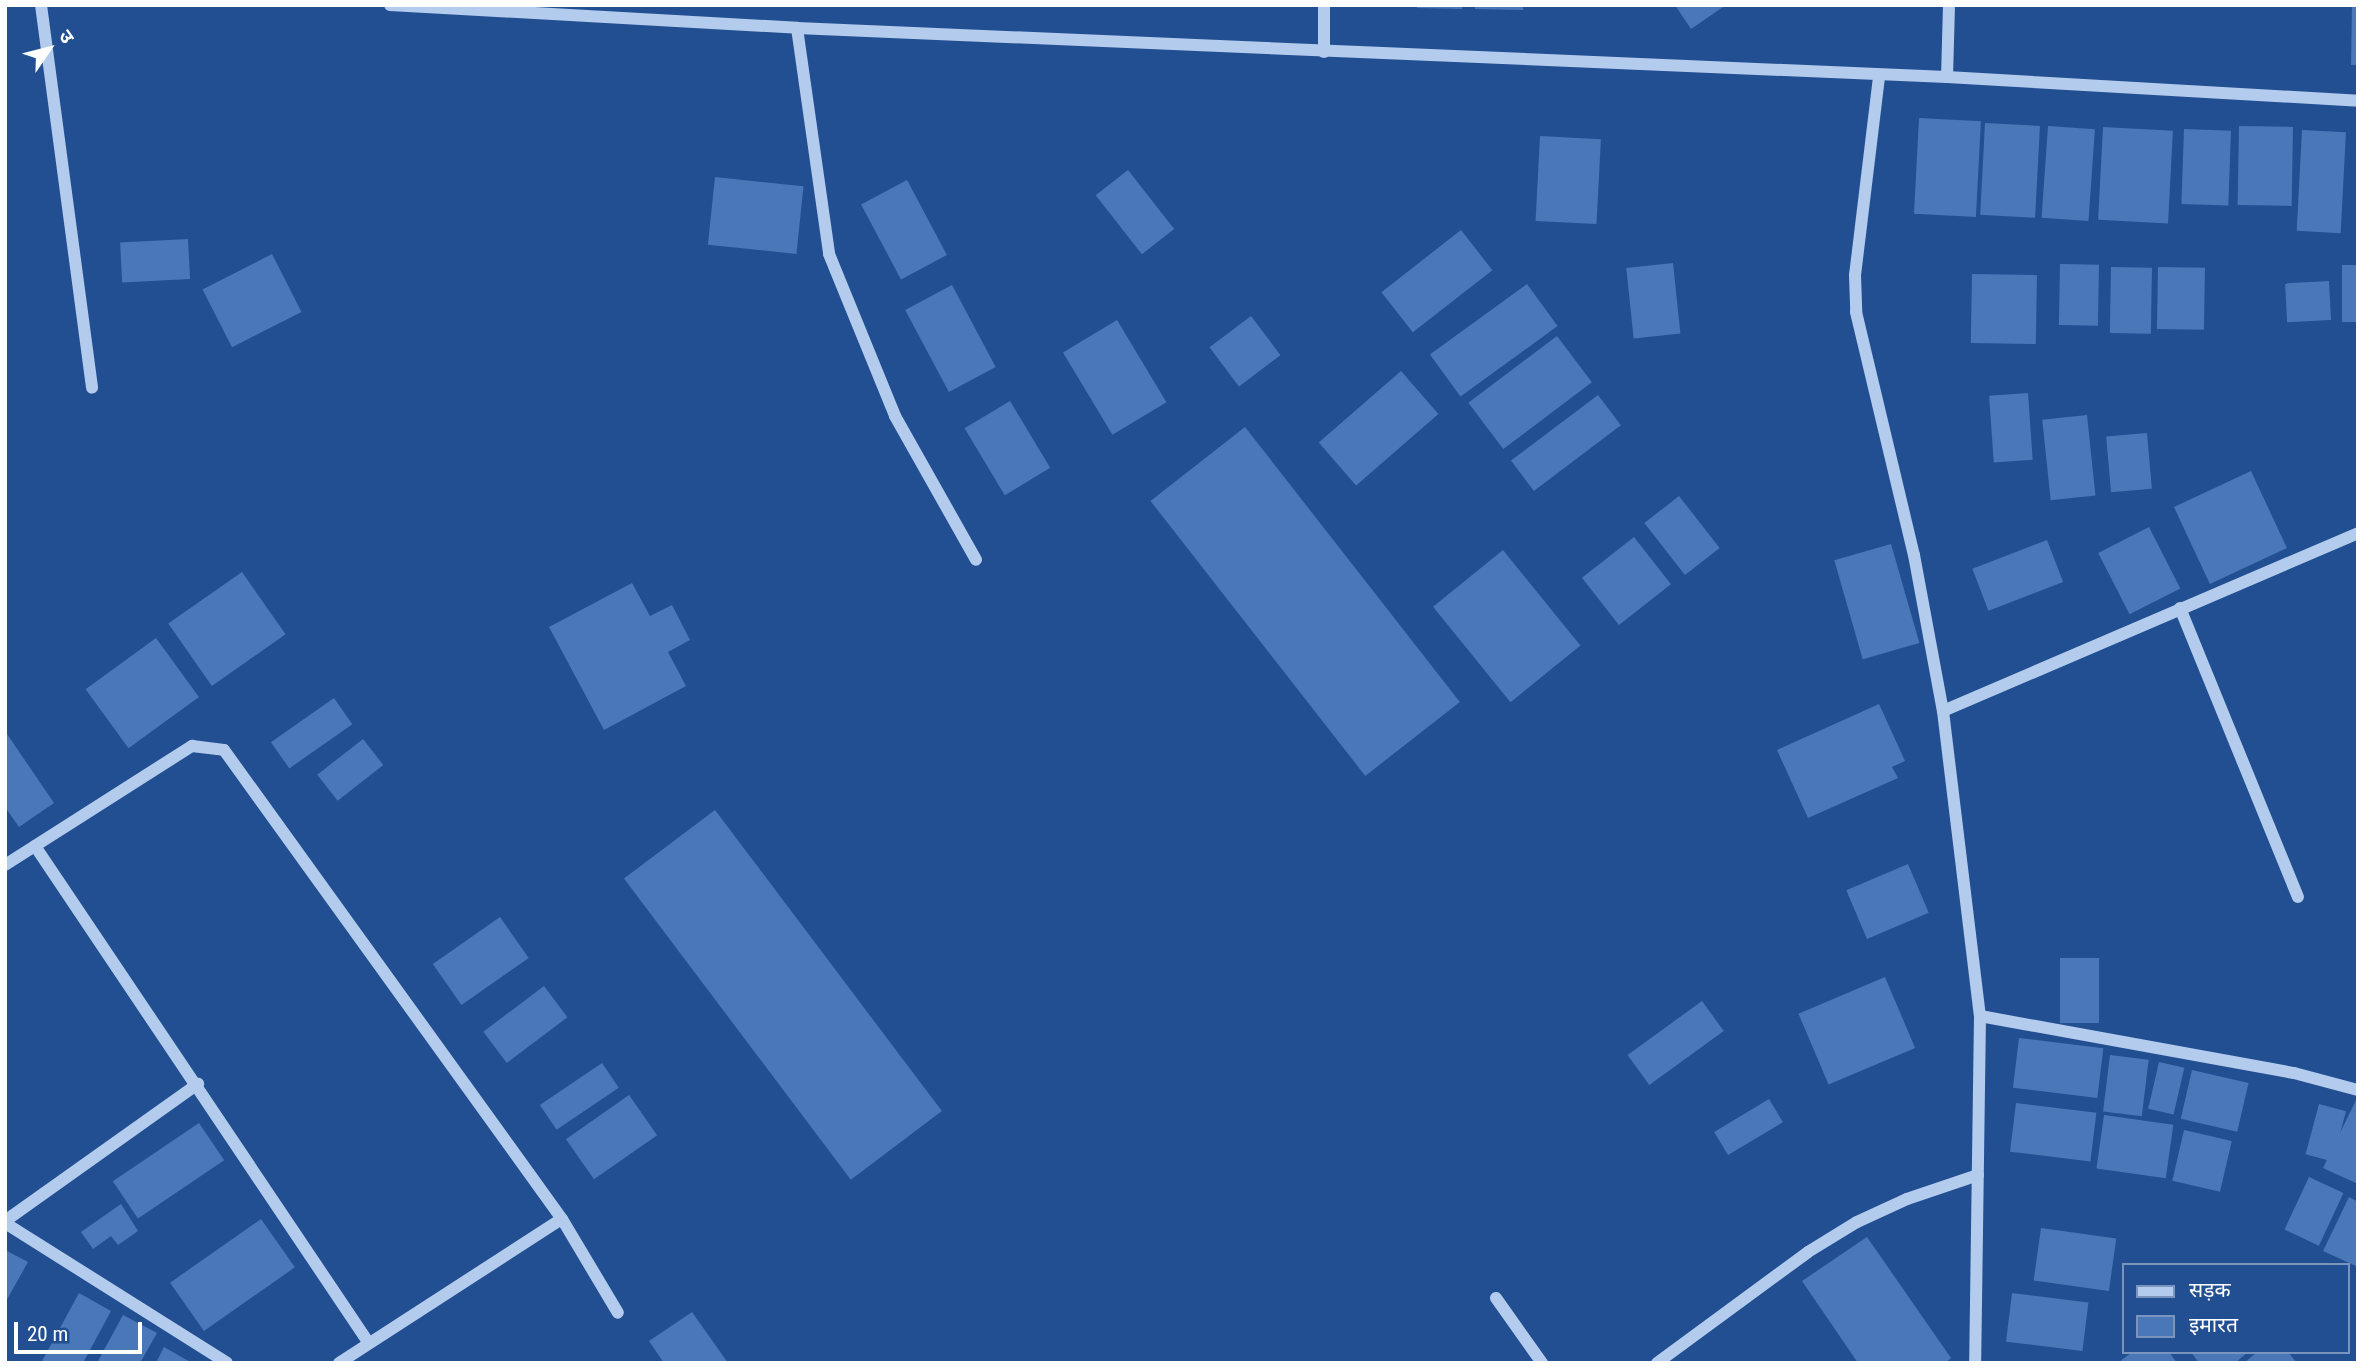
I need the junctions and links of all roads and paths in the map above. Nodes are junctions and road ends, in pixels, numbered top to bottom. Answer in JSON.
{"nodes":[{"id":1,"x":41,"y":5,"type":"edge"},
{"id":2,"x":390,"y":5,"type":"edge"},
{"id":3,"x":1324,"y":5,"type":"edge"},
{"id":4,"x":1949,"y":5,"type":"edge"},
{"id":5,"x":796,"y":28,"type":"junction"},
{"id":6,"x":1324,"y":52,"type":"junction"},
{"id":7,"x":1948,"y":76,"type":"junction"},
{"id":8,"x":1879,"y":77,"type":"junction"},
{"id":9,"x":2358,"y":102,"type":"edge"},
{"id":10,"x":92,"y":388,"type":"dead end"},
{"id":11,"x":2358,"y":533,"type":"edge"},
{"id":12,"x":976,"y":560,"type":"dead end"},
{"id":13,"x":2180,"y":608,"type":"junction"},
{"id":14,"x":1943,"y":711,"type":"junction"},
{"id":15,"x":35,"y":846,"type":"junction"},
{"id":16,"x":5,"y":865,"type":"edge"},
{"id":17,"x":2298,"y":897,"type":"dead end"},
{"id":18,"x":1980,"y":1016,"type":"junction"},
{"id":19,"x":198,"y":1084,"type":"junction"},
{"id":20,"x":2358,"y":1090,"type":"edge"},
{"id":21,"x":1978,"y":1175,"type":"junction"},
{"id":22,"x":562,"y":1219,"type":"junction"},
{"id":23,"x":5,"y":1222,"type":"edge"},
{"id":24,"x":1496,"y":1298,"type":"dead end"},
{"id":25,"x":618,"y":1313,"type":"dead end"},
{"id":26,"x":369,"y":1342,"type":"junction"},
{"id":27,"x":227,"y":1363,"type":"edge"},
{"id":28,"x":339,"y":1363,"type":"edge"},
{"id":29,"x":1542,"y":1363,"type":"edge"},
{"id":30,"x":1657,"y":1363,"type":"edge"},
{"id":31,"x":1975,"y":1363,"type":"edge"}],
"edges":[{"from":1,"to":10,"type":"street"},
{"from":2,"to":5,"type":"street"},
{"from":3,"to":6,"type":"street"},
{"from":4,"to":7,"type":"street"},
{"from":5,"to":6,"type":"street"},
{"from":5,"to":12,"type":"street"},
{"from":6,"to":8,"type":"street"},
{"from":7,"to":8,"type":"street"},
{"from":7,"to":9,"type":"street"},
{"from":8,"to":14,"type":"street"},
{"from":11,"to":13,"type":"street"},
{"from":13,"to":14,"type":"street"},
{"from":13,"to":17,"type":"street"},
{"from":14,"to":18,"type":"street"},
{"from":15,"to":16,"type":"street"},
{"from":15,"to":19,"type":"street"},
{"from":15,"to":22,"type":"street"},
{"from":18,"to":20,"type":"street"},
{"from":18,"to":21,"type":"street"},
{"from":19,"to":23,"type":"street"},
{"from":19,"to":26,"type":"street"},
{"from":21,"to":30,"type":"street"},
{"from":21,"to":31,"type":"street"},
{"from":22,"to":25,"type":"street"},
{"from":22,"to":26,"type":"street"},
{"from":23,"to":27,"type":"street"},
{"from":24,"to":29,"type":"street"},
{"from":26,"to":28,"type":"street"}]}
